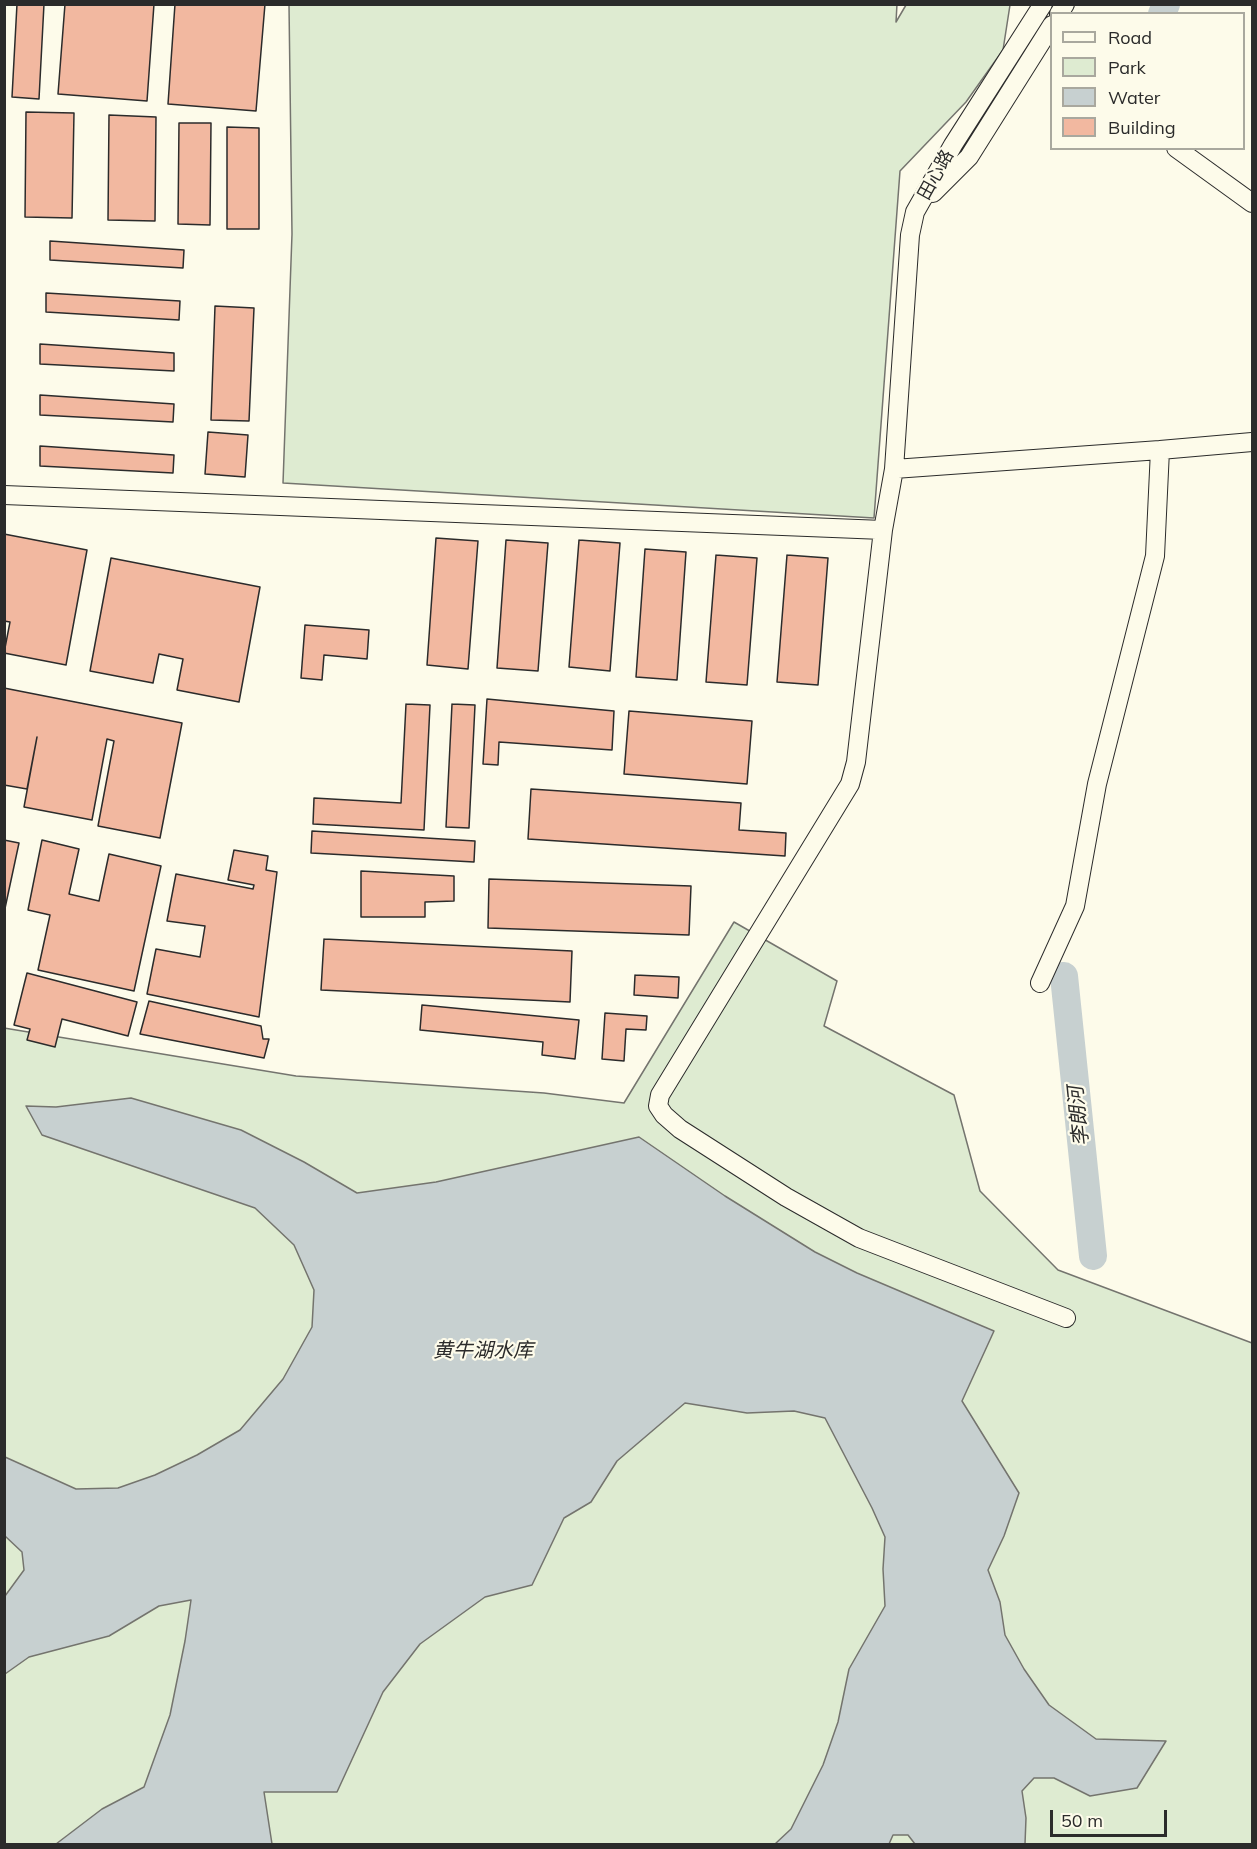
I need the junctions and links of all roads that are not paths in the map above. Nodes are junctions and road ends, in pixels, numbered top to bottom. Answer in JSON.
{"nodes":[{"id":1,"x":1043,"y":4,"type":"edge"},
{"id":2,"x":1050,"y":28,"type":"edge"},
{"id":3,"x":1179,"y":150,"type":"edge"},
{"id":4,"x":1252,"y":203,"type":"edge"},
{"id":5,"x":915,"y":212,"type":"junction"},
{"id":6,"x":1252,"y":442,"type":"edge"},
{"id":7,"x":1160,"y":450,"type":"junction"},
{"id":8,"x":894,"y":469,"type":"junction"},
{"id":9,"x":4,"y":495,"type":"edge"},
{"id":10,"x":883,"y":530,"type":"junction"},
{"id":11,"x":1040,"y":982,"type":"dead end"},
{"id":12,"x":1066,"y":1318,"type":"dead end"}],
"edges":[{"from":1,"to":5,"type":"street","name":"田心路"},
{"from":2,"to":5,"type":"street","name":"田心路"},
{"from":3,"to":4,"type":"street"},
{"from":5,"to":8,"type":"street"},
{"from":6,"to":7,"type":"street"},
{"from":7,"to":8,"type":"street"},
{"from":7,"to":11,"type":"street"},
{"from":8,"to":10,"type":"street"},
{"from":9,"to":10,"type":"street"},
{"from":10,"to":12,"type":"street"}]}
